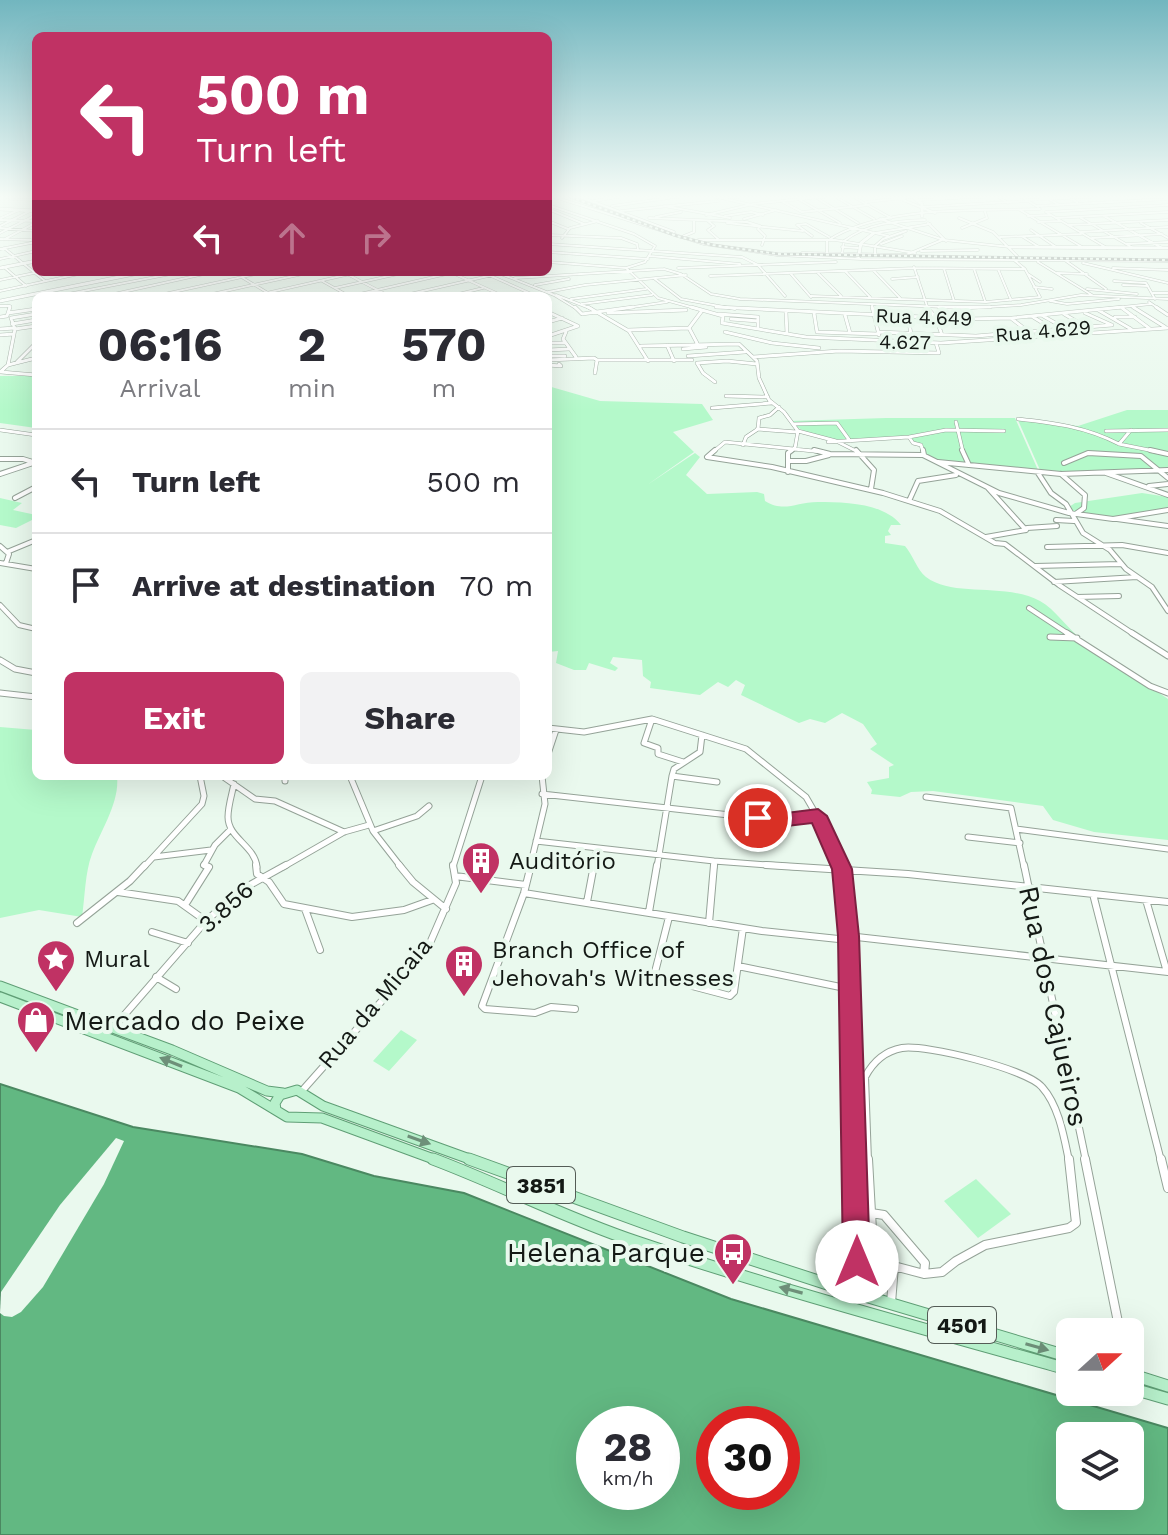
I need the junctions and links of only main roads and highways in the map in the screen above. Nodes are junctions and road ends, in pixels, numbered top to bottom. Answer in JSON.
{"nodes":[{"id":1,"x":116,"y":276,"type":"edge"},
{"id":2,"x":124,"y":276,"type":"edge"},
{"id":3,"x":49,"y":292,"type":"edge"},
{"id":4,"x":50,"y":292,"type":"edge"},
{"id":5,"x":32,"y":296,"type":"edge"},
{"id":6,"x":0,"y":302,"type":"edge"},
{"id":7,"x":0,"y":986,"type":"edge"},
{"id":8,"x":0,"y":997,"type":"edge"},
{"id":9,"x":283,"y":1093,"type":"junction"},
{"id":10,"x":302,"y":1093,"type":"junction"},
{"id":11,"x":277,"y":1112,"type":"junction"},
{"id":12,"x":291,"y":1117,"type":"junction"},
{"id":13,"x":855,"y":1293,"type":"joint"},
{"id":14,"x":855,"y":1307,"type":"joint"},
{"id":15,"x":1056,"y":1353,"type":"edge"},
{"id":16,"x":1056,"y":1366,"type":"edge"},
{"id":17,"x":1144,"y":1378,"type":"edge"},
{"id":18,"x":1168,"y":1386,"type":"edge"},
{"id":19,"x":1144,"y":1392,"type":"edge"},
{"id":20,"x":1168,"y":1399,"type":"edge"}],
"edges":[{"from":1,"to":3,"type":"main road"},
{"from":2,"to":4,"type":"main road"},
{"from":5,"to":6,"type":"main road"},
{"from":7,"to":9,"type":"main road"},
{"from":11,"to":8,"type":"main road","one_way":true},
{"from":9,"to":10,"type":"main road"},
{"from":9,"to":11,"type":"main road"},
{"from":10,"to":12,"type":"main road"},
{"from":10,"to":13,"type":"main road","number":"3851","one_way":true},
{"from":11,"to":12,"type":"main road"},
{"from":14,"to":12,"type":"main road","number":"3851","one_way":true},
{"from":13,"to":15,"type":"main road","number":"4501","one_way":true},
{"from":14,"to":16,"type":"main road","number":"4501"},
{"from":17,"to":18,"type":"main road"},
{"from":19,"to":20,"type":"main road"}]}
